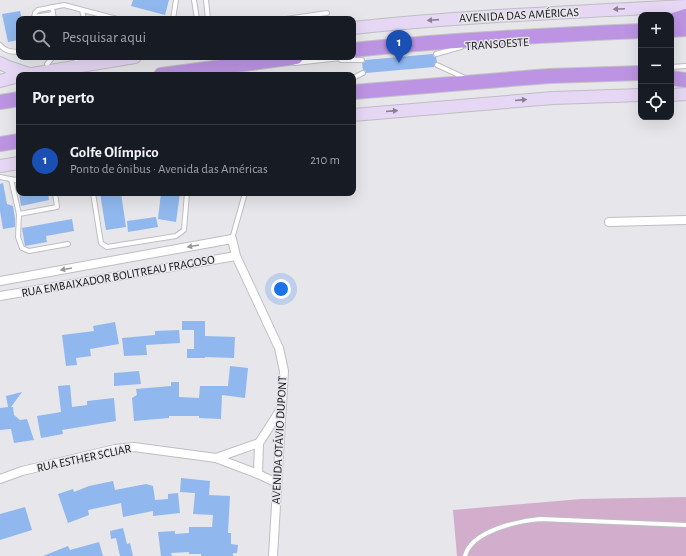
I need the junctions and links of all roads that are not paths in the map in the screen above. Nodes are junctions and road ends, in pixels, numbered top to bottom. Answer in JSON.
{"nodes":[{"id":1,"x":176,"y":0,"type":"edge"},
{"id":2,"x":194,"y":0,"type":"edge"},
{"id":3,"x":206,"y":0,"type":"edge"},
{"id":4,"x":681,"y":0,"type":"edge"},
{"id":5,"x":686,"y":5,"type":"edge"},
{"id":6,"x":52,"y":7,"type":"junction"},
{"id":7,"x":82,"y":10,"type":"junction"},
{"id":8,"x":54,"y":14,"type":"joint"},
{"id":9,"x":327,"y":14,"type":"dead end"},
{"id":10,"x":34,"y":16,"type":"edge"},
{"id":11,"x":44,"y":16,"type":"edge"},
{"id":12,"x":83,"y":16,"type":"edge"},
{"id":13,"x":105,"y":16,"type":"edge"},
{"id":14,"x":173,"y":16,"type":"edge"},
{"id":15,"x":197,"y":16,"type":"edge"},
{"id":16,"x":208,"y":16,"type":"edge"},
{"id":17,"x":311,"y":16,"type":"edge"},
{"id":18,"x":686,"y":16,"type":"edge"},
{"id":19,"x":674,"y":20,"type":"edge"},
{"id":20,"x":356,"y":28,"type":"edge"},
{"id":21,"x":686,"y":29,"type":"edge"},
{"id":22,"x":638,"y":30,"type":"edge"},
{"id":23,"x":674,"y":30,"type":"edge"},
{"id":24,"x":499,"y":43,"type":"dead end"},
{"id":25,"x":0,"y":45,"type":"edge"},
{"id":26,"x":476,"y":45,"type":"dead end"},
{"id":27,"x":433,"y":49,"type":"dead end"},
{"id":28,"x":16,"y":52,"type":"edge"},
{"id":29,"x":436,"y":54,"type":"dead end"},
{"id":30,"x":367,"y":55,"type":"dead end"},
{"id":31,"x":356,"y":56,"type":"edge"},
{"id":32,"x":357,"y":56,"type":"edge"},
{"id":33,"x":50,"y":60,"type":"edge"},
{"id":34,"x":78,"y":60,"type":"edge"},
{"id":35,"x":117,"y":60,"type":"edge"},
{"id":36,"x":295,"y":60,"type":"edge"},
{"id":37,"x":322,"y":60,"type":"edge"},
{"id":38,"x":0,"y":63,"type":"edge"},
{"id":39,"x":46,"y":64,"type":"dead end"},
{"id":40,"x":437,"y":65,"type":"dead end"},
{"id":41,"x":686,"y":66,"type":"edge"},
{"id":42,"x":674,"y":67,"type":"edge"},
{"id":43,"x":69,"y":68,"type":"junction"},
{"id":44,"x":19,"y":72,"type":"edge"},
{"id":45,"x":44,"y":72,"type":"edge"},
{"id":46,"x":188,"y":72,"type":"edge"},
{"id":47,"x":674,"y":72,"type":"edge"},
{"id":48,"x":686,"y":72,"type":"edge"},
{"id":49,"x":363,"y":73,"type":"dead end"},
{"id":50,"x":638,"y":73,"type":"edge"},
{"id":51,"x":356,"y":76,"type":"edge"},
{"id":52,"x":463,"y":76,"type":"junction"},
{"id":53,"x":470,"y":76,"type":"dead end"},
{"id":54,"x":16,"y":77,"type":"edge"},
{"id":55,"x":455,"y":77,"type":"dead end"},
{"id":56,"x":674,"y":78,"type":"edge"},
{"id":57,"x":686,"y":80,"type":"edge"},
{"id":58,"x":0,"y":81,"type":"edge"},
{"id":59,"x":356,"y":92,"type":"edge"},
{"id":60,"x":674,"y":94,"type":"edge"},
{"id":61,"x":686,"y":94,"type":"edge"},
{"id":62,"x":638,"y":95,"type":"edge"},
{"id":63,"x":16,"y":100,"type":"edge"},
{"id":64,"x":3,"y":104,"type":"edge"},
{"id":65,"x":16,"y":104,"type":"edge"},
{"id":66,"x":356,"y":115,"type":"edge"},
{"id":67,"x":16,"y":137,"type":"edge"},
{"id":68,"x":0,"y":140,"type":"edge"},
{"id":69,"x":16,"y":141,"type":"edge"},
{"id":70,"x":0,"y":144,"type":"edge"},
{"id":71,"x":16,"y":163,"type":"edge"},
{"id":72,"x":0,"y":166,"type":"edge"},
{"id":73,"x":0,"y":177,"type":"edge"},
{"id":74,"x":11,"y":179,"type":"junction"},
{"id":75,"x":16,"y":179,"type":"edge"},
{"id":76,"x":55,"y":196,"type":"edge"},
{"id":77,"x":93,"y":196,"type":"edge"},
{"id":78,"x":187,"y":196,"type":"edge"},
{"id":79,"x":244,"y":196,"type":"edge"},
{"id":80,"x":19,"y":214,"type":"junction"},
{"id":81,"x":686,"y":220,"type":"edge"},
{"id":82,"x":609,"y":222,"type":"dead end"},
{"id":83,"x":232,"y":239,"type":"junction"},
{"id":84,"x":68,"y":244,"type":"dead end"},
{"id":85,"x":236,"y":256,"type":"junction"},
{"id":86,"x":0,"y":281,"type":"edge"},
{"id":87,"x":0,"y":296,"type":"edge"},
{"id":88,"x":282,"y":408,"type":"junction"},
{"id":89,"x":259,"y":443,"type":"junction"},
{"id":90,"x":216,"y":458,"type":"junction"},
{"id":91,"x":258,"y":474,"type":"junction"},
{"id":92,"x":0,"y":479,"type":"edge"},
{"id":93,"x":277,"y":483,"type":"junction"},
{"id":94,"x":686,"y":525,"type":"edge"},
{"id":95,"x":273,"y":556,"type":"edge"},
{"id":96,"x":465,"y":556,"type":"edge"}],
"edges":[{"from":1,"to":14,"type":"lane"},
{"from":2,"to":15,"type":"lane"},
{"from":3,"to":16,"type":"lane"},
{"from":4,"to":5,"type":"street"},
{"from":5,"to":20,"type":"main road","name":"AVENIDA DAS AMÉRICAS","one_way":true},
{"from":6,"to":7,"type":"lane"},
{"from":6,"to":8,"type":"lane"},
{"from":6,"to":10,"type":"lane"},
{"from":7,"to":12,"type":"lane"},
{"from":7,"to":13,"type":"lane"},
{"from":8,"to":11,"type":"lane"},
{"from":9,"to":17,"type":"lane"},
{"from":18,"to":19,"type":"highway"},
{"from":21,"to":23,"type":"highway"},
{"from":22,"to":32,"type":"highway","name":"AVENIDA DAS AMÉRICAS"},
{"from":24,"to":26,"type":"lane","name":"TRANSOESTE"},
{"from":25,"to":28,"type":"lane"},
{"from":27,"to":29,"type":"lane","name":"TRANSOESTE"},
{"from":30,"to":31,"type":"lane"},
{"from":33,"to":39,"type":"lane"},
{"from":34,"to":43,"type":"lane"},
{"from":35,"to":43,"type":"main road"},
{"from":36,"to":37,"type":"lane"},
{"from":36,"to":46,"type":"highway"},
{"from":38,"to":44,"type":"main road"},
{"from":40,"to":52,"type":"lane"},
{"from":41,"to":42,"type":"lane"},
{"from":43,"to":45,"type":"main road"},
{"from":47,"to":48,"type":"highway"},
{"from":49,"to":51,"type":"lane"},
{"from":50,"to":59,"type":"highway"},
{"from":52,"to":53,"type":"lane"},
{"from":52,"to":55,"type":"lane"},
{"from":54,"to":58,"type":"main road"},
{"from":56,"to":57,"type":"highway"},
{"from":60,"to":61,"type":"main road"},
{"from":66,"to":62,"type":"main road","one_way":true},
{"from":63,"to":64,"type":"highway"},
{"from":64,"to":65,"type":"lane"},
{"from":67,"to":68,"type":"lane"},
{"from":69,"to":70,"type":"highway"},
{"from":71,"to":72,"type":"main road"},
{"from":73,"to":74,"type":"lane"},
{"from":74,"to":75,"type":"lane"},
{"from":74,"to":80,"type":"lane"},
{"from":76,"to":80,"type":"lane"},
{"from":77,"to":78,"type":"lane"},
{"from":79,"to":83,"type":"lane"},
{"from":80,"to":84,"type":"lane"},
{"from":81,"to":82,"type":"street"},
{"from":83,"to":85,"type":"street","name":"AVENIDA OTÁVIO DUPONT"},
{"from":83,"to":86,"type":"street","name":"RUA EMBAIXADOR BOLITREAU FRAGOSO","one_way":true},
{"from":85,"to":87,"type":"street","name":"RUA EMBAIXADOR BOLITREAU FRAGOSO"},
{"from":85,"to":88,"type":"street","name":"AVENIDA OTÁVIO DUPONT"},
{"from":88,"to":89,"type":"street"},
{"from":88,"to":93,"type":"street","name":"AVENIDA OTÁVIO DUPONT"},
{"from":89,"to":90,"type":"street","name":"RUA ESTHER SCLIAR"},
{"from":89,"to":91,"type":"street"},
{"from":90,"to":91,"type":"street","name":"RUA ESTHER SCLIAR"},
{"from":90,"to":92,"type":"street","name":"RUA ESTHER SCLIAR"},
{"from":91,"to":93,"type":"street","name":"RUA ESTHER SCLIAR"},
{"from":93,"to":95,"type":"street","name":"AVENIDA OTÁVIO DUPONT"},
{"from":94,"to":96,"type":"lane"}]}
